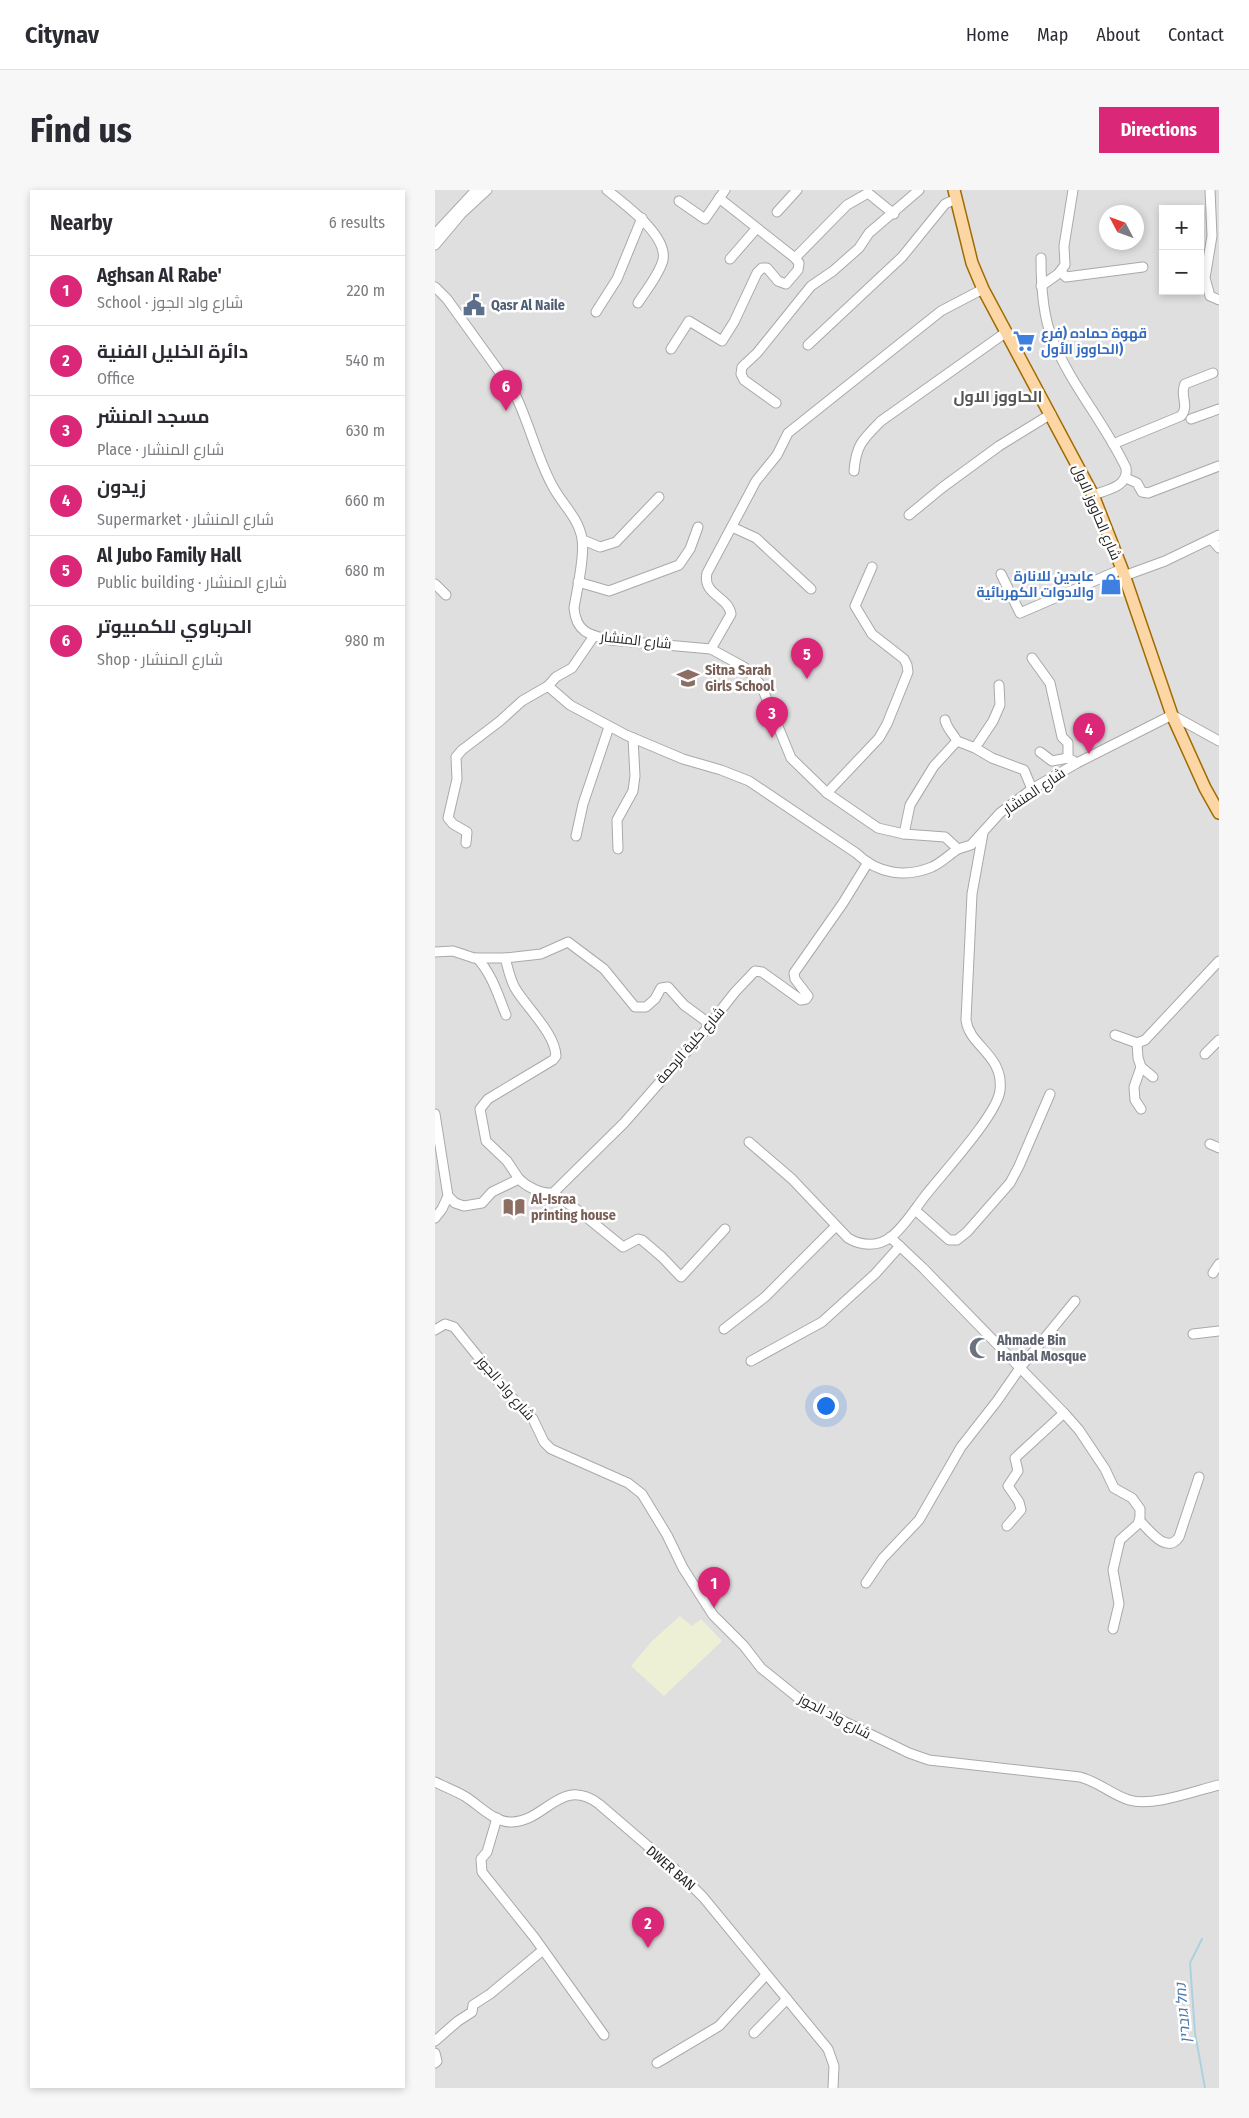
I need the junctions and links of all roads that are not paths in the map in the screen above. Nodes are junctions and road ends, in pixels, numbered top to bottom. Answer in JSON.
{"nodes":[{"id":1,"x":487,"y":190,"type":"edge"},
{"id":2,"x":607,"y":190,"type":"edge"},
{"id":3,"x":725,"y":190,"type":"edge"},
{"id":4,"x":797,"y":190,"type":"edge"},
{"id":5,"x":919,"y":190,"type":"edge"},
{"id":6,"x":1073,"y":190,"type":"edge"},
{"id":7,"x":1211,"y":190,"type":"edge"},
{"id":8,"x":469,"y":192,"type":"edge"},
{"id":9,"x":955,"y":194,"type":"edge"},
{"id":10,"x":719,"y":198,"type":"junction"},
{"id":11,"x":679,"y":201,"type":"dead end"},
{"id":12,"x":777,"y":212,"type":"dead end"},
{"id":13,"x":893,"y":214,"type":"junction"},
{"id":14,"x":642,"y":218,"type":"junction"},
{"id":15,"x":756,"y":229,"type":"junction"},
{"id":16,"x":435,"y":234,"type":"edge"},
{"id":17,"x":435,"y":245,"type":"edge"},
{"id":18,"x":795,"y":258,"type":"junction"},
{"id":19,"x":1041,"y":258,"type":"dead end"},
{"id":20,"x":730,"y":259,"type":"dead end"},
{"id":21,"x":1143,"y":267,"type":"dead end"},
{"id":22,"x":1061,"y":272,"type":"junction"},
{"id":23,"x":1041,"y":286,"type":"junction"},
{"id":24,"x":435,"y":287,"type":"edge"},
{"id":25,"x":983,"y":289,"type":"junction"},
{"id":26,"x":1219,"y":300,"type":"edge"},
{"id":27,"x":637,"y":303,"type":"dead end"},
{"id":28,"x":596,"y":312,"type":"dead end"},
{"id":29,"x":1005,"y":333,"type":"junction"},
{"id":30,"x":808,"y":345,"type":"dead end"},
{"id":31,"x":671,"y":349,"type":"dead end"},
{"id":32,"x":1213,"y":373,"type":"dead end"},
{"id":33,"x":776,"y":403,"type":"dead end"},
{"id":34,"x":1219,"y":408,"type":"edge"},
{"id":35,"x":1051,"y":414,"type":"junction"},
{"id":36,"x":1191,"y":419,"type":"dead end"},
{"id":37,"x":1113,"y":444,"type":"junction"},
{"id":38,"x":1219,"y":466,"type":"edge"},
{"id":39,"x":854,"y":471,"type":"dead end"},
{"id":40,"x":1126,"y":478,"type":"junction"},
{"id":41,"x":1093,"y":494,"type":"junction"},
{"id":42,"x":659,"y":497,"type":"dead end"},
{"id":43,"x":909,"y":516,"type":"dead end"},
{"id":44,"x":698,"y":527,"type":"dead end"},
{"id":45,"x":732,"y":527,"type":"junction"},
{"id":46,"x":1216,"y":537,"type":"edge"},
{"id":47,"x":583,"y":540,"type":"junction"},
{"id":48,"x":1219,"y":548,"type":"edge"},
{"id":49,"x":872,"y":567,"type":"dead end"},
{"id":50,"x":1123,"y":573,"type":"junction"},
{"id":51,"x":1001,"y":574,"type":"dead end"},
{"id":52,"x":579,"y":582,"type":"junction"},
{"id":53,"x":435,"y":584,"type":"edge"},
{"id":54,"x":811,"y":589,"type":"dead end"},
{"id":55,"x":446,"y":595,"type":"dead end"},
{"id":56,"x":594,"y":636,"type":"junction"},
{"id":57,"x":711,"y":648,"type":"junction"},
{"id":58,"x":1032,"y":658,"type":"dead end"},
{"id":59,"x":999,"y":685,"type":"dead end"},
{"id":60,"x":548,"y":686,"type":"junction"},
{"id":61,"x":1172,"y":715,"type":"junction"},
{"id":62,"x":945,"y":720,"type":"dead end"},
{"id":63,"x":609,"y":727,"type":"junction"},
{"id":64,"x":633,"y":738,"type":"junction"},
{"id":65,"x":957,"y":741,"type":"junction"},
{"id":66,"x":1219,"y":741,"type":"edge"},
{"id":67,"x":975,"y":748,"type":"junction"},
{"id":68,"x":1040,"y":752,"type":"dead end"},
{"id":69,"x":1068,"y":758,"type":"junction"},
{"id":70,"x":1077,"y":763,"type":"junction"},
{"id":71,"x":1032,"y":789,"type":"junction"},
{"id":72,"x":827,"y":793,"type":"junction"},
{"id":73,"x":1219,"y":813,"type":"edge"},
{"id":74,"x":983,"y":833,"type":"junction"},
{"id":75,"x":904,"y":834,"type":"junction"},
{"id":76,"x":576,"y":836,"type":"dead end"},
{"id":77,"x":465,"y":843,"type":"dead end"},
{"id":78,"x":958,"y":848,"type":"junction"},
{"id":79,"x":618,"y":849,"type":"dead end"},
{"id":80,"x":867,"y":864,"type":"junction"},
{"id":81,"x":435,"y":952,"type":"edge"},
{"id":82,"x":477,"y":958,"type":"junction"},
{"id":83,"x":505,"y":958,"type":"junction"},
{"id":84,"x":1219,"y":961,"type":"edge"},
{"id":85,"x":506,"y":1015,"type":"dead end"},
{"id":86,"x":710,"y":1024,"type":"junction"},
{"id":87,"x":1115,"y":1035,"type":"dead end"},
{"id":88,"x":1219,"y":1040,"type":"edge"},
{"id":89,"x":1137,"y":1043,"type":"junction"},
{"id":90,"x":1205,"y":1054,"type":"dead end"},
{"id":91,"x":1141,"y":1067,"type":"junction"},
{"id":92,"x":1153,"y":1077,"type":"dead end"},
{"id":93,"x":1050,"y":1094,"type":"dead end"},
{"id":94,"x":1141,"y":1109,"type":"dead end"},
{"id":95,"x":435,"y":1114,"type":"edge"},
{"id":96,"x":749,"y":1142,"type":"dead end"},
{"id":97,"x":1210,"y":1144,"type":"dead end"},
{"id":98,"x":1219,"y":1148,"type":"edge"},
{"id":99,"x":519,"y":1179,"type":"junction"},
{"id":100,"x":553,"y":1193,"type":"junction"},
{"id":101,"x":448,"y":1196,"type":"junction"},
{"id":102,"x":915,"y":1210,"type":"junction"},
{"id":103,"x":435,"y":1218,"type":"edge"},
{"id":104,"x":836,"y":1226,"type":"junction"},
{"id":105,"x":725,"y":1229,"type":"dead end"},
{"id":106,"x":890,"y":1237,"type":"junction"},
{"id":107,"x":900,"y":1246,"type":"junction"},
{"id":108,"x":1219,"y":1264,"type":"edge"},
{"id":109,"x":1213,"y":1273,"type":"dead end"},
{"id":110,"x":1075,"y":1300,"type":"dead end"},
{"id":111,"x":724,"y":1329,"type":"dead end"},
{"id":112,"x":435,"y":1330,"type":"edge"},
{"id":113,"x":1219,"y":1332,"type":"edge"},
{"id":114,"x":1193,"y":1334,"type":"dead end"},
{"id":115,"x":751,"y":1361,"type":"dead end"},
{"id":116,"x":1020,"y":1368,"type":"junction"},
{"id":117,"x":1064,"y":1412,"type":"junction"},
{"id":118,"x":1199,"y":1477,"type":"dead end"},
{"id":119,"x":1139,"y":1521,"type":"junction"},
{"id":120,"x":1007,"y":1526,"type":"dead end"},
{"id":121,"x":866,"y":1582,"type":"dead end"},
{"id":122,"x":1113,"y":1629,"type":"dead end"},
{"id":123,"x":435,"y":1782,"type":"edge"},
{"id":124,"x":1219,"y":1785,"type":"edge"},
{"id":125,"x":497,"y":1818,"type":"junction"},
{"id":126,"x":543,"y":1950,"type":"junction"},
{"id":127,"x":766,"y":1975,"type":"junction"},
{"id":128,"x":787,"y":1999,"type":"junction"},
{"id":129,"x":754,"y":2033,"type":"dead end"},
{"id":130,"x":604,"y":2035,"type":"dead end"},
{"id":131,"x":435,"y":2041,"type":"edge"},
{"id":132,"x":435,"y":2053,"type":"edge"},
{"id":133,"x":435,"y":2063,"type":"edge"},
{"id":134,"x":657,"y":2063,"type":"dead end"},
{"id":135,"x":833,"y":2088,"type":"edge"}],
"edges":[{"from":1,"to":17,"type":"street"},
{"from":2,"to":14,"type":"street"},
{"from":3,"to":10,"type":"street"},
{"from":4,"to":12,"type":"street"},
{"from":5,"to":13,"type":"street"},
{"from":6,"to":22,"type":"street"},
{"from":7,"to":26,"type":"street"},
{"from":8,"to":16,"type":"street"},
{"from":9,"to":25,"type":"main road","name":"شارع الحاووز الاول"},
{"from":9,"to":30,"type":"street"},
{"from":10,"to":11,"type":"street"},
{"from":10,"to":15,"type":"street"},
{"from":13,"to":18,"type":"street"},
{"from":13,"to":33,"type":"street"},
{"from":14,"to":27,"type":"street"},
{"from":14,"to":28,"type":"street"},
{"from":15,"to":18,"type":"street"},
{"from":15,"to":20,"type":"street"},
{"from":18,"to":31,"type":"street"},
{"from":19,"to":23,"type":"street"},
{"from":21,"to":22,"type":"street"},
{"from":22,"to":23,"type":"street"},
{"from":23,"to":37,"type":"street"},
{"from":24,"to":47,"type":"street","name":"شارع المنشار"},
{"from":25,"to":29,"type":"main road","name":"شارع الحاووز الاول"},
{"from":25,"to":45,"type":"street"},
{"from":29,"to":35,"type":"main road","name":"شارع الحاووز الاول"},
{"from":29,"to":39,"type":"street"},
{"from":32,"to":37,"type":"street"},
{"from":34,"to":36,"type":"street"},
{"from":35,"to":41,"type":"main road","name":"شارع الحاووز الاول"},
{"from":35,"to":43,"type":"street"},
{"from":37,"to":40,"type":"street"},
{"from":38,"to":40,"type":"street"},
{"from":40,"to":41,"type":"street"},
{"from":41,"to":50,"type":"main road","name":"شارع الحاووز الاول"},
{"from":42,"to":47,"type":"street"},
{"from":44,"to":52,"type":"street"},
{"from":45,"to":54,"type":"street"},
{"from":45,"to":57,"type":"street"},
{"from":46,"to":48,"type":"street"},
{"from":46,"to":50,"type":"street"},
{"from":47,"to":52,"type":"street","name":"شارع المنشار"},
{"from":49,"to":72,"type":"street"},
{"from":50,"to":51,"type":"street"},
{"from":50,"to":61,"type":"main road","name":"شارع الحاووز الاول"},
{"from":52,"to":56,"type":"street","name":"شارع المنشار"},
{"from":53,"to":55,"type":"street"},
{"from":56,"to":57,"type":"street","name":"شارع المنشار"},
{"from":56,"to":60,"type":"street"},
{"from":57,"to":72,"type":"street","name":"شارع المنشار"},
{"from":58,"to":69,"type":"street"},
{"from":59,"to":67,"type":"street"},
{"from":60,"to":63,"type":"street","name":"شارع المنشار"},
{"from":60,"to":77,"type":"street"},
{"from":61,"to":66,"type":"street"},
{"from":61,"to":70,"type":"street","name":"شارع المنشار"},
{"from":61,"to":73,"type":"main road","name":"شارع الحاووز الاول"},
{"from":62,"to":65,"type":"street"},
{"from":63,"to":64,"type":"street","name":"شارع المنشار"},
{"from":63,"to":76,"type":"street"},
{"from":64,"to":79,"type":"street"},
{"from":64,"to":80,"type":"street","name":"شارع المنشار"},
{"from":65,"to":67,"type":"street"},
{"from":65,"to":75,"type":"street"},
{"from":67,"to":71,"type":"street"},
{"from":68,"to":69,"type":"street"},
{"from":69,"to":70,"type":"street"},
{"from":70,"to":71,"type":"street","name":"شارع المنشار"},
{"from":71,"to":74,"type":"street","name":"شارع المنشار"},
{"from":72,"to":75,"type":"street","name":"شارع المنشار"},
{"from":74,"to":78,"type":"street","name":"شارع المنشار"},
{"from":74,"to":102,"type":"street"},
{"from":75,"to":78,"type":"street","name":"شارع المنشار"},
{"from":78,"to":80,"type":"street","name":"شارع المنشار"},
{"from":80,"to":86,"type":"street","name":"شارع كلية الرحمة"},
{"from":81,"to":82,"type":"street"},
{"from":82,"to":83,"type":"street"},
{"from":82,"to":85,"type":"street"},
{"from":83,"to":86,"type":"street"},
{"from":83,"to":99,"type":"street"},
{"from":84,"to":89,"type":"street"},
{"from":86,"to":100,"type":"street","name":"شارع كلية الرحمة"},
{"from":87,"to":89,"type":"street"},
{"from":88,"to":90,"type":"street"},
{"from":89,"to":91,"type":"street"},
{"from":91,"to":92,"type":"street"},
{"from":91,"to":94,"type":"street"},
{"from":93,"to":102,"type":"street"},
{"from":95,"to":101,"type":"street"},
{"from":96,"to":104,"type":"street"},
{"from":97,"to":98,"type":"street"},
{"from":99,"to":100,"type":"street"},
{"from":99,"to":101,"type":"street"},
{"from":100,"to":105,"type":"street"},
{"from":101,"to":103,"type":"street"},
{"from":102,"to":106,"type":"street"},
{"from":104,"to":106,"type":"street"},
{"from":104,"to":111,"type":"street"},
{"from":106,"to":107,"type":"street"},
{"from":107,"to":115,"type":"street"},
{"from":107,"to":116,"type":"street"},
{"from":108,"to":109,"type":"street"},
{"from":110,"to":116,"type":"street"},
{"from":112,"to":124,"type":"street","name":"شارع واد الجوز"},
{"from":113,"to":114,"type":"street"},
{"from":116,"to":117,"type":"street"},
{"from":116,"to":121,"type":"street"},
{"from":117,"to":119,"type":"street"},
{"from":117,"to":120,"type":"street"},
{"from":118,"to":119,"type":"street"},
{"from":119,"to":122,"type":"street"},
{"from":123,"to":125,"type":"street","name":"DWER BAN"},
{"from":125,"to":126,"type":"street"},
{"from":125,"to":127,"type":"street","name":"DWER BAN"},
{"from":126,"to":130,"type":"street"},
{"from":126,"to":131,"type":"street"},
{"from":127,"to":128,"type":"street","name":"DWER BAN"},
{"from":127,"to":134,"type":"street"},
{"from":128,"to":129,"type":"street"},
{"from":128,"to":135,"type":"street","name":"DWER BAN"},
{"from":132,"to":133,"type":"street"}]}
